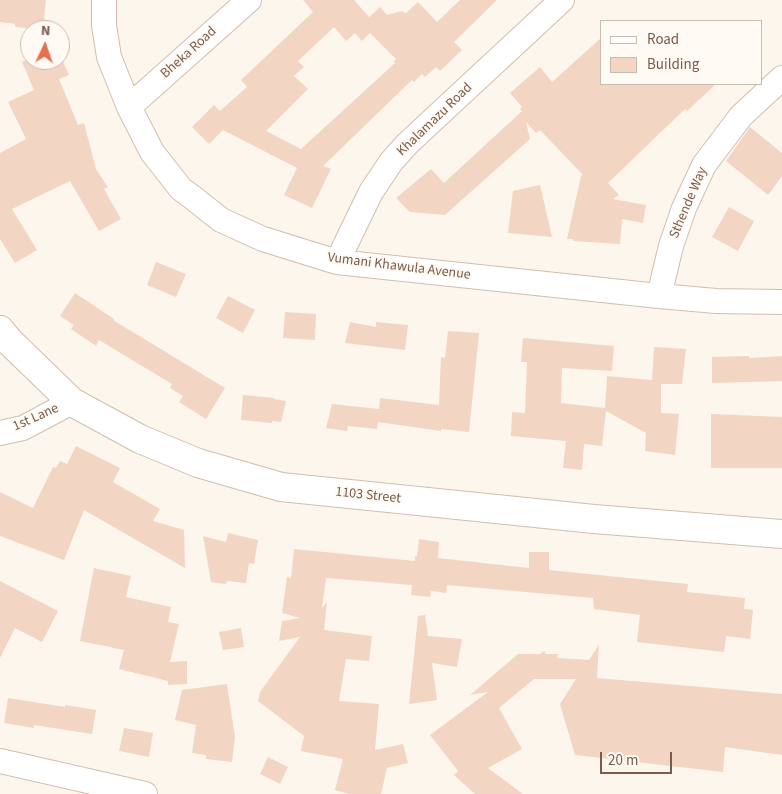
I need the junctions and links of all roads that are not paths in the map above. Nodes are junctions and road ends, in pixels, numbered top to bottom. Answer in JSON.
{"nodes":[{"id":1,"x":104,"y":0,"type":"edge"},
{"id":2,"x":249,"y":0,"type":"edge"},
{"id":3,"x":562,"y":0,"type":"edge"},
{"id":4,"x":782,"y":78,"type":"edge"},
{"id":5,"x":129,"y":107,"type":"junction"},
{"id":6,"x":338,"y":262,"type":"junction"},
{"id":7,"x":659,"y":296,"type":"junction"},
{"id":8,"x":782,"y":302,"type":"edge"},
{"id":9,"x":0,"y":330,"type":"edge"},
{"id":10,"x":72,"y":402,"type":"junction"},
{"id":11,"x":0,"y":433,"type":"edge"},
{"id":12,"x":782,"y":534,"type":"edge"},
{"id":13,"x":0,"y":761,"type":"edge"},
{"id":14,"x":145,"y":794,"type":"edge"}],
"edges":[{"from":1,"to":5,"type":"street","name":"Vumani Khawula Avenue"},
{"from":2,"to":5,"type":"street","name":"Bheka Road"},
{"from":3,"to":6,"type":"street","name":"Khalamazu Road"},
{"from":4,"to":7,"type":"street","name":"Sthende Way"},
{"from":5,"to":6,"type":"street","name":"Vumani Khawula Avenue"},
{"from":6,"to":7,"type":"street","name":"Vumani Khawula Avenue"},
{"from":7,"to":8,"type":"street","name":"Vumani Khawula Avenue"},
{"from":9,"to":10,"type":"street","name":"1103 Street"},
{"from":10,"to":11,"type":"street","name":"1st Lane"},
{"from":10,"to":12,"type":"street","name":"1103 Street"},
{"from":13,"to":14,"type":"street"}]}
